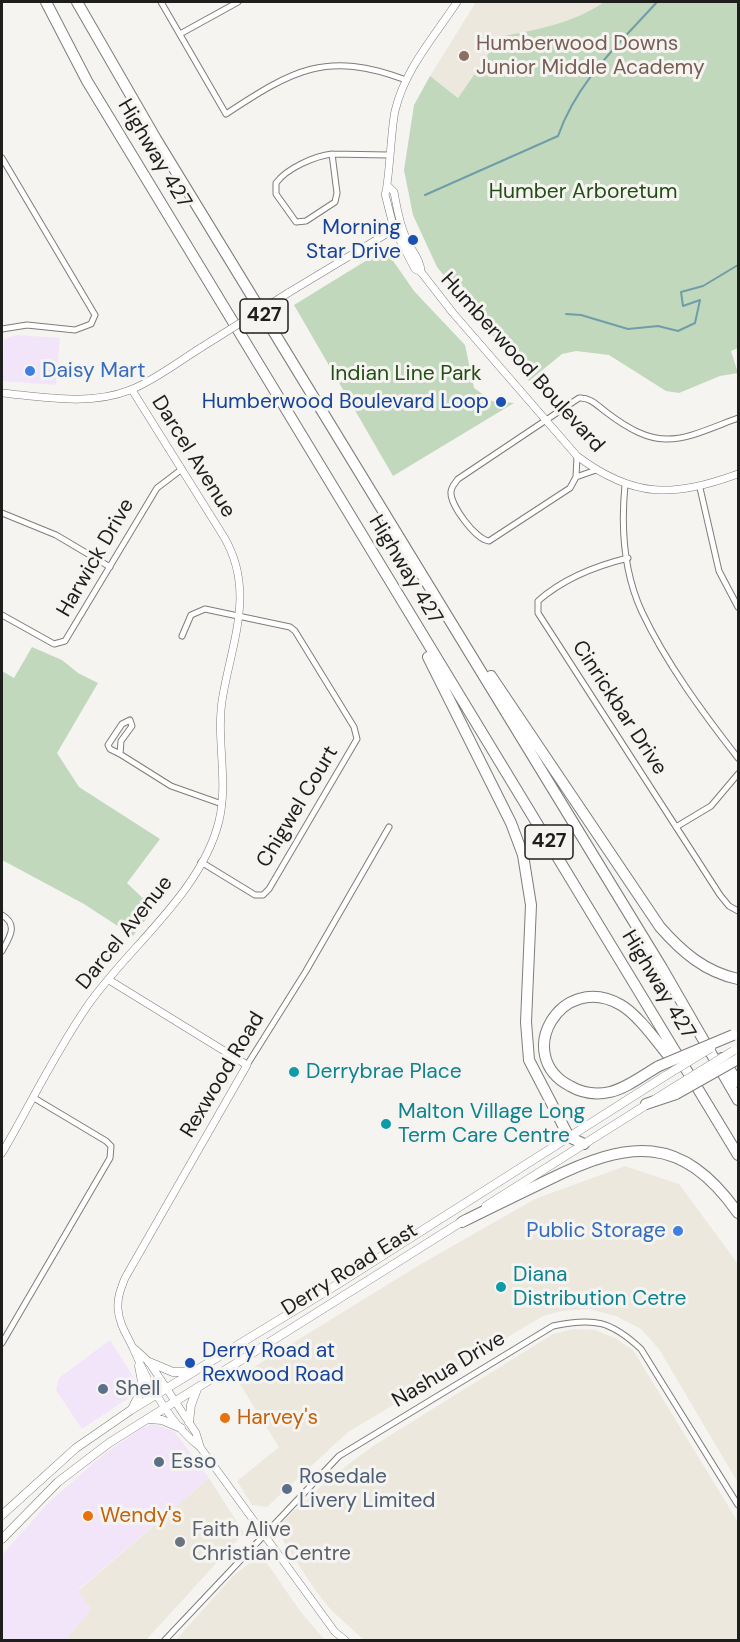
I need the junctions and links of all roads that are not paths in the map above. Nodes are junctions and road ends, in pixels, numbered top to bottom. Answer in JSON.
{"nodes":[{"id":1,"x":46,"y":2,"type":"edge"},
{"id":2,"x":77,"y":2,"type":"edge"},
{"id":3,"x":161,"y":2,"type":"edge"},
{"id":4,"x":238,"y":2,"type":"edge"},
{"id":5,"x":457,"y":2,"type":"edge"},
{"id":6,"x":180,"y":34,"type":"junction"},
{"id":7,"x":406,"y":80,"type":"junction"},
{"id":8,"x":332,"y":154,"type":"junction"},
{"id":9,"x":388,"y":156,"type":"junction"},
{"id":10,"x":2,"y":158,"type":"edge"},
{"id":11,"x":397,"y":227,"type":"junction"},
{"id":12,"x":2,"y":329,"type":"edge"},
{"id":13,"x":132,"y":390,"type":"junction"},
{"id":14,"x":2,"y":393,"type":"edge"},
{"id":15,"x":738,"y":418,"type":"edge"},
{"id":16,"x":546,"y":419,"type":"junction"},
{"id":17,"x":578,"y":456,"type":"junction"},
{"id":18,"x":182,"y":469,"type":"junction"},
{"id":19,"x":596,"y":470,"type":"junction"},
{"id":20,"x":738,"y":474,"type":"edge"},
{"id":21,"x":576,"y":477,"type":"junction"},
{"id":22,"x":625,"y":485,"type":"junction"},
{"id":23,"x":700,"y":488,"type":"junction"},
{"id":24,"x":2,"y":513,"type":"edge"},
{"id":25,"x":628,"y":558,"type":"junction"},
{"id":26,"x":110,"y":567,"type":"junction"},
{"id":27,"x":396,"y":592,"type":"junction"},
{"id":28,"x":738,"y":607,"type":"edge"},
{"id":29,"x":2,"y":615,"type":"edge"},
{"id":30,"x":240,"y":615,"type":"junction"},
{"id":31,"x":454,"y":628,"type":"junction"},
{"id":32,"x":182,"y":636,"type":"dead end"},
{"id":33,"x":120,"y":754,"type":"junction"},
{"id":34,"x":738,"y":758,"type":"edge"},
{"id":35,"x":738,"y":774,"type":"edge"},
{"id":36,"x":222,"y":804,"type":"junction"},
{"id":37,"x":389,"y":827,"type":"dead end"},
{"id":38,"x":676,"y":827,"type":"junction"},
{"id":39,"x":201,"y":862,"type":"junction"},
{"id":40,"x":738,"y":911,"type":"edge"},
{"id":41,"x":2,"y":915,"type":"edge"},
{"id":42,"x":2,"y":951,"type":"edge"},
{"id":43,"x":738,"y":979,"type":"edge"},
{"id":44,"x":109,"y":980,"type":"junction"},
{"id":45,"x":693,"y":1024,"type":"junction"},
{"id":46,"x":735,"y":1033,"type":"edge"},
{"id":47,"x":737,"y":1052,"type":"edge"},
{"id":48,"x":247,"y":1065,"type":"junction"},
{"id":49,"x":662,"y":1071,"type":"junction"},
{"id":50,"x":738,"y":1082,"type":"edge"},
{"id":51,"x":701,"y":1093,"type":"junction"},
{"id":52,"x":34,"y":1098,"type":"junction"},
{"id":53,"x":738,"y":1100,"type":"edge"},
{"id":54,"x":646,"y":1104,"type":"joint"},
{"id":55,"x":569,"y":1137,"type":"junction"},
{"id":56,"x":584,"y":1144,"type":"junction"},
{"id":57,"x":2,"y":1153,"type":"edge"},
{"id":58,"x":738,"y":1155,"type":"edge"},
{"id":59,"x":738,"y":1213,"type":"edge"},
{"id":60,"x":462,"y":1222,"type":"junction"},
{"id":61,"x":2,"y":1343,"type":"edge"},
{"id":62,"x":133,"y":1348,"type":"junction"},
{"id":63,"x":149,"y":1362,"type":"junction"},
{"id":64,"x":139,"y":1366,"type":"junction"},
{"id":65,"x":194,"y":1372,"type":"junction"},
{"id":66,"x":198,"y":1387,"type":"junction"},
{"id":67,"x":166,"y":1388,"type":"junction"},
{"id":68,"x":157,"y":1394,"type":"junction"},
{"id":69,"x":176,"y":1401,"type":"junction"},
{"id":70,"x":166,"y":1408,"type":"junction"},
{"id":71,"x":131,"y":1410,"type":"junction"},
{"id":72,"x":146,"y":1419,"type":"junction"},
{"id":73,"x":189,"y":1422,"type":"junction"},
{"id":74,"x":181,"y":1428,"type":"junction"},
{"id":75,"x":200,"y":1446,"type":"junction"},
{"id":76,"x":738,"y":1505,"type":"edge"},
{"id":77,"x":2,"y":1515,"type":"edge"},
{"id":78,"x":263,"y":1535,"type":"junction"},
{"id":79,"x":2,"y":1539,"type":"edge"},
{"id":80,"x":165,"y":1641,"type":"edge"},
{"id":81,"x":345,"y":1641,"type":"edge"}],
"edges":[{"from":1,"to":27,"type":"highway","name":"Highway 427","number":"427"},
{"from":2,"to":31,"type":"highway","name":"Highway 427","number":"427"},
{"from":3,"to":6,"type":"street"},
{"from":4,"to":6,"type":"street"},
{"from":5,"to":7,"type":"street","name":"Humberwood Boulevard"},
{"from":6,"to":7,"type":"street"},
{"from":7,"to":9,"type":"street","name":"Humberwood Boulevard"},
{"from":8,"to":8,"type":"street"},
{"from":8,"to":9,"type":"street"},
{"from":9,"to":11,"type":"street","name":"Humberwood Boulevard"},
{"from":10,"to":12,"type":"street"},
{"from":11,"to":13,"type":"street","bridge":true},
{"from":11,"to":16,"type":"street","name":"Humberwood Boulevard"},
{"from":13,"to":14,"type":"street"},
{"from":13,"to":18,"type":"street","name":"Darcel Avenue"},
{"from":15,"to":16,"type":"street"},
{"from":16,"to":17,"type":"street","name":"Humberwood Boulevard"},
{"from":16,"to":21,"type":"street"},
{"from":17,"to":19,"type":"street","name":"Humberwood Boulevard"},
{"from":17,"to":21,"type":"street"},
{"from":18,"to":26,"type":"street","name":"Harwick Drive"},
{"from":18,"to":30,"type":"street","name":"Darcel Avenue"},
{"from":19,"to":21,"type":"street"},
{"from":19,"to":22,"type":"street","name":"Humberwood Boulevard"},
{"from":20,"to":23,"type":"street","name":"Humberwood Boulevard"},
{"from":22,"to":23,"type":"street","name":"Humberwood Boulevard"},
{"from":22,"to":25,"type":"street"},
{"from":23,"to":28,"type":"street"},
{"from":24,"to":26,"type":"street"},
{"from":25,"to":34,"type":"street"},
{"from":25,"to":38,"type":"street","name":"Cinrickbar Drive"},
{"from":26,"to":29,"type":"street","name":"Harwick Drive"},
{"from":27,"to":51,"type":"highway","name":"Highway 427","number":"427"},
{"from":27,"to":55,"type":"highway"},
{"from":30,"to":32,"type":"street","name":"Chigwel Court"},
{"from":30,"to":36,"type":"street","name":"Darcel Avenue"},
{"from":30,"to":39,"type":"street","name":"Chigwel Court"},
{"from":31,"to":43,"type":"highway"},
{"from":31,"to":45,"type":"highway","name":"Highway 427","number":"427"},
{"from":33,"to":33,"type":"street"},
{"from":33,"to":36,"type":"street"},
{"from":35,"to":38,"type":"street"},
{"from":36,"to":39,"type":"street","name":"Darcel Avenue"},
{"from":37,"to":48,"type":"street","name":"Rexwood Road"},
{"from":38,"to":40,"type":"street","name":"Cinrickbar Drive"},
{"from":39,"to":44,"type":"street","name":"Darcel Avenue"},
{"from":41,"to":42,"type":"street"},
{"from":44,"to":48,"type":"street"},
{"from":44,"to":52,"type":"street","name":"Darcel Avenue"},
{"from":45,"to":50,"type":"highway"},
{"from":45,"to":53,"type":"highway","name":"Highway 427","number":"427"},
{"from":46,"to":49,"type":"highway","bridge":true},
{"from":47,"to":54,"type":"highway","bridge":true},
{"from":48,"to":62,"type":"street","name":"Rexwood Road"},
{"from":49,"to":51,"type":"highway"},
{"from":49,"to":55,"type":"main road","name":"Derry Road East"},
{"from":51,"to":58,"type":"highway","name":"Highway 427","number":"427"},
{"from":52,"to":57,"type":"street","name":"Darcel Avenue"},
{"from":52,"to":61,"type":"street"},
{"from":54,"to":56,"type":"main road","name":"Derry Road East"},
{"from":55,"to":56,"type":"highway"},
{"from":55,"to":65,"type":"main road","name":"Derry Road East"},
{"from":56,"to":60,"type":"main road","name":"Derry Road East"},
{"from":59,"to":60,"type":"highway"},
{"from":60,"to":66,"type":"main road","name":"Derry Road East"},
{"from":62,"to":63,"type":"street","name":"Rexwood Road"},
{"from":62,"to":64,"type":"street","name":"Rexwood Road"},
{"from":63,"to":65,"type":"main road"},
{"from":63,"to":67,"type":"street","name":"Rexwood Road"},
{"from":64,"to":68,"type":"street","name":"Rexwood Road"},
{"from":64,"to":71,"type":"main road"},
{"from":65,"to":67,"type":"main road","name":"Derry Road East"},
{"from":66,"to":69,"type":"main road","name":"Derry Road East"},
{"from":66,"to":73,"type":"main road"},
{"from":67,"to":68,"type":"main road","name":"Derry Road East"},
{"from":67,"to":69,"type":"street","name":"Rexwood Road"},
{"from":68,"to":70,"type":"street","name":"Rexwood Road"},
{"from":68,"to":71,"type":"main road","name":"Derry Road East"},
{"from":69,"to":70,"type":"main road","name":"Derry Road East"},
{"from":69,"to":73,"type":"street","name":"Rexwood Road"},
{"from":70,"to":72,"type":"main road","name":"Derry Road East"},
{"from":70,"to":74,"type":"street","name":"Rexwood Road"},
{"from":71,"to":77,"type":"main road","name":"Derry Road East"},
{"from":72,"to":74,"type":"main road"},
{"from":72,"to":79,"type":"main road","name":"Derry Road East"},
{"from":73,"to":75,"type":"street","name":"Rexwood Road"},
{"from":74,"to":75,"type":"street","name":"Rexwood Road"},
{"from":75,"to":78,"type":"street","name":"Rexwood Road"},
{"from":76,"to":78,"type":"street","name":"Nashua Drive"},
{"from":78,"to":80,"type":"street","name":"Nashua Drive"},
{"from":78,"to":81,"type":"street","name":"Rexwood Road"}]}
